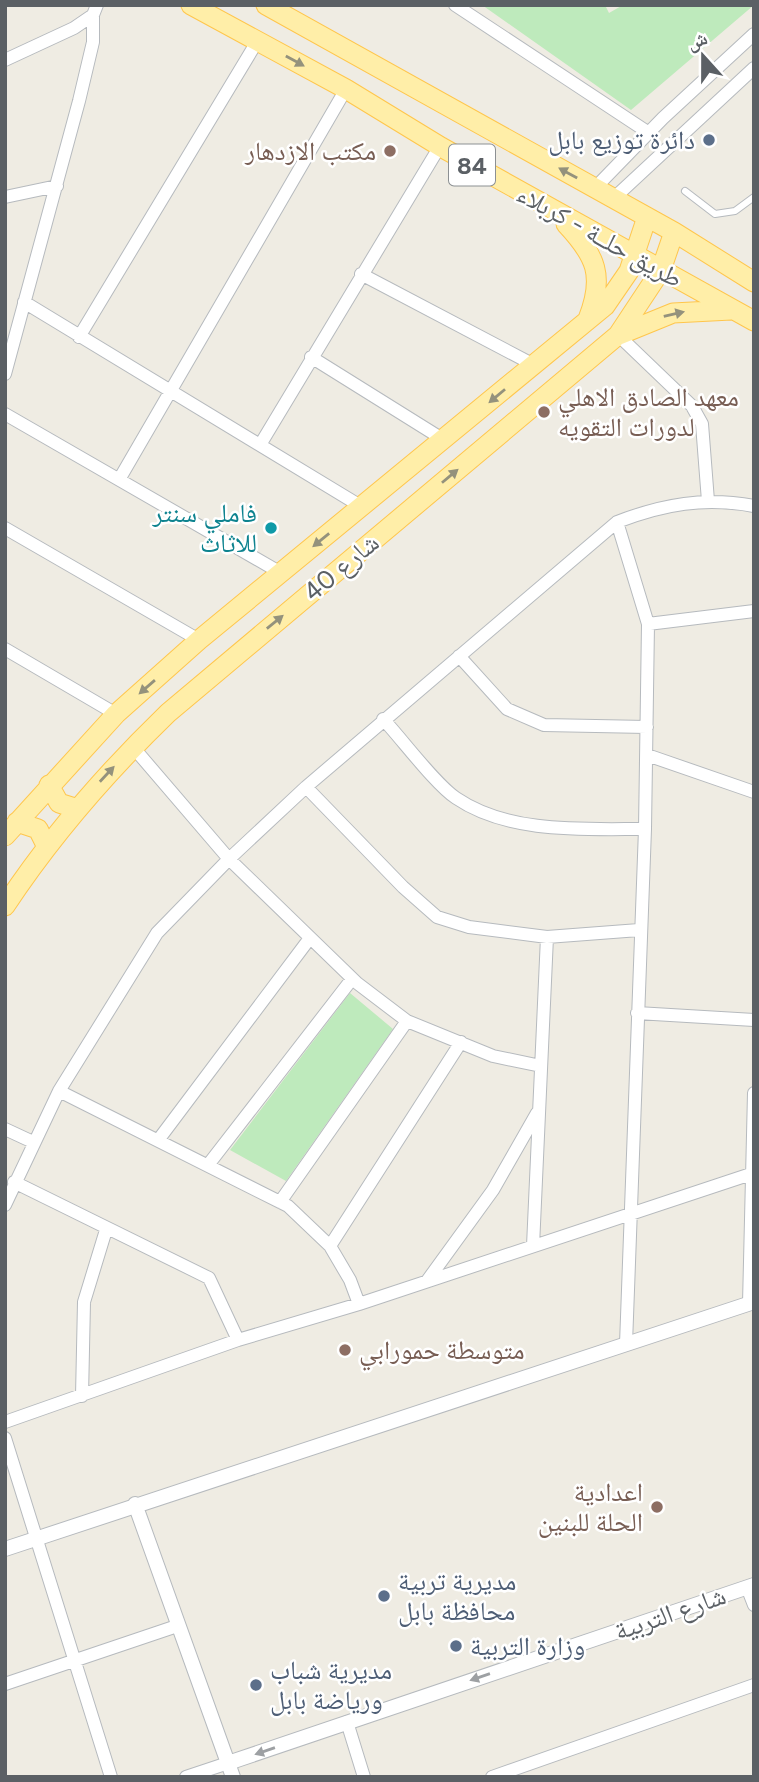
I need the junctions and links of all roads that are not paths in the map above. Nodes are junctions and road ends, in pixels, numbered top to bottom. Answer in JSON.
{"nodes":[{"id":1,"x":191,"y":5,"type":"edge"},
{"id":2,"x":266,"y":5,"type":"edge"},
{"id":3,"x":454,"y":5,"type":"edge"},
{"id":4,"x":95,"y":10,"type":"edge"},
{"id":5,"x":754,"y":34,"type":"edge"},
{"id":6,"x":258,"y":40,"type":"junction"},
{"id":7,"x":7,"y":56,"type":"edge"},
{"id":8,"x":754,"y":68,"type":"edge"},
{"id":9,"x":346,"y":89,"type":"junction"},
{"id":10,"x":649,"y":133,"type":"junction"},
{"id":11,"x":440,"y":146,"type":"junction"},
{"id":12,"x":601,"y":181,"type":"junction"},
{"id":13,"x":57,"y":186,"type":"junction"},
{"id":14,"x":685,"y":191,"type":"dead end"},
{"id":15,"x":619,"y":194,"type":"junction"},
{"id":16,"x":5,"y":197,"type":"edge"},
{"id":17,"x":754,"y":197,"type":"edge"},
{"id":18,"x":556,"y":213,"type":"junction"},
{"id":19,"x":647,"y":217,"type":"junction"},
{"id":20,"x":674,"y":232,"type":"junction"},
{"id":21,"x":634,"y":257,"type":"junction"},
{"id":22,"x":661,"y":270,"type":"junction"},
{"id":23,"x":361,"y":274,"type":"junction"},
{"id":24,"x":754,"y":282,"type":"edge"},
{"id":25,"x":24,"y":302,"type":"junction"},
{"id":26,"x":735,"y":311,"type":"junction"},
{"id":27,"x":754,"y":321,"type":"edge"},
{"id":28,"x":586,"y":325,"type":"junction"},
{"id":29,"x":618,"y":335,"type":"junction"},
{"id":30,"x":79,"y":337,"type":"junction"},
{"id":31,"x":311,"y":357,"type":"junction"},
{"id":32,"x":534,"y":365,"type":"junction"},
{"id":33,"x":5,"y":374,"type":"edge"},
{"id":34,"x":169,"y":390,"type":"junction"},
{"id":35,"x":5,"y":414,"type":"edge"},
{"id":36,"x":444,"y":440,"type":"junction"},
{"id":37,"x":260,"y":445,"type":"junction"},
{"id":38,"x":120,"y":478,"type":"junction"},
{"id":39,"x":708,"y":501,"type":"junction"},
{"id":40,"x":754,"y":506,"type":"edge"},
{"id":41,"x":362,"y":507,"type":"junction"},
{"id":42,"x":617,"y":522,"type":"junction"},
{"id":43,"x":5,"y":528,"type":"edge"},
{"id":44,"x":281,"y":573,"type":"junction"},
{"id":45,"x":754,"y":611,"type":"edge"},
{"id":46,"x":648,"y":624,"type":"junction"},
{"id":47,"x":199,"y":640,"type":"junction"},
{"id":48,"x":5,"y":649,"type":"edge"},
{"id":49,"x":459,"y":656,"type":"junction"},
{"id":50,"x":116,"y":714,"type":"junction"},
{"id":51,"x":383,"y":719,"type":"junction"},
{"id":52,"x":647,"y":727,"type":"junction"},
{"id":53,"x":133,"y":747,"type":"junction"},
{"id":54,"x":647,"y":755,"type":"junction"},
{"id":55,"x":50,"y":785,"type":"junction"},
{"id":56,"x":306,"y":787,"type":"junction"},
{"id":57,"x":754,"y":792,"type":"edge"},
{"id":58,"x":78,"y":809,"type":"junction"},
{"id":59,"x":11,"y":829,"type":"edge"},
{"id":60,"x":645,"y":829,"type":"junction"},
{"id":61,"x":47,"y":847,"type":"junction"},
{"id":62,"x":229,"y":859,"type":"junction"},
{"id":63,"x":5,"y":905,"type":"edge"},
{"id":64,"x":639,"y":930,"type":"junction"},
{"id":65,"x":547,"y":937,"type":"junction"},
{"id":66,"x":310,"y":938,"type":"junction"},
{"id":67,"x":352,"y":979,"type":"junction"},
{"id":68,"x":636,"y":1013,"type":"junction"},
{"id":69,"x":754,"y":1020,"type":"edge"},
{"id":70,"x":407,"y":1021,"type":"junction"},
{"id":71,"x":460,"y":1042,"type":"junction"},
{"id":72,"x":541,"y":1066,"type":"junction"},
{"id":73,"x":59,"y":1091,"type":"junction"},
{"id":74,"x":754,"y":1093,"type":"edge"},
{"id":75,"x":539,"y":1110,"type":"junction"},
{"id":76,"x":5,"y":1129,"type":"edge"},
{"id":77,"x":159,"y":1139,"type":"junction"},
{"id":78,"x":33,"y":1142,"type":"junction"},
{"id":79,"x":208,"y":1165,"type":"junction"},
{"id":80,"x":753,"y":1173,"type":"edge"},
{"id":81,"x":14,"y":1182,"type":"junction"},
{"id":82,"x":280,"y":1202,"type":"junction"},
{"id":83,"x":5,"y":1205,"type":"edge"},
{"id":84,"x":631,"y":1214,"type":"junction"},
{"id":85,"x":106,"y":1230,"type":"junction"},
{"id":86,"x":330,"y":1246,"type":"junction"},
{"id":87,"x":533,"y":1246,"type":"junction"},
{"id":88,"x":427,"y":1281,"type":"junction"},
{"id":89,"x":751,"y":1303,"type":"edge"},
{"id":90,"x":359,"y":1304,"type":"junction"},
{"id":91,"x":238,"y":1340,"type":"junction"},
{"id":92,"x":626,"y":1344,"type":"junction"},
{"id":93,"x":82,"y":1396,"type":"junction"},
{"id":94,"x":5,"y":1422,"type":"edge"},
{"id":95,"x":5,"y":1438,"type":"edge"},
{"id":96,"x":135,"y":1504,"type":"junction"},
{"id":97,"x":36,"y":1538,"type":"junction"},
{"id":98,"x":5,"y":1549,"type":"edge"},
{"id":99,"x":750,"y":1586,"type":"edge"},
{"id":100,"x":754,"y":1605,"type":"edge"},
{"id":101,"x":177,"y":1626,"type":"junction"},
{"id":102,"x":75,"y":1661,"type":"junction"},
{"id":103,"x":5,"y":1684,"type":"edge"},
{"id":104,"x":754,"y":1685,"type":"edge"},
{"id":105,"x":347,"y":1722,"type":"junction"},
{"id":106,"x":230,"y":1770,"type":"edge"},
{"id":107,"x":111,"y":1777,"type":"edge"},
{"id":108,"x":186,"y":1777,"type":"edge"},
{"id":109,"x":364,"y":1777,"type":"edge"},
{"id":110,"x":492,"y":1777,"type":"edge"}],
"edges":[{"from":1,"to":6,"type":"main road","name":"طريق حلــة - كربلاء","number":"84"},
{"from":12,"to":2,"type":"main road","name":"طريق حلــة - كربلاء","number":"84","one_way":true},
{"from":3,"to":10,"type":"street"},
{"from":4,"to":7,"type":"street"},
{"from":4,"to":13,"type":"street"},
{"from":5,"to":10,"type":"street"},
{"from":6,"to":9,"type":"main road","name":"طريق حلــة - كربلاء","number":"84","one_way":true},
{"from":6,"to":30,"type":"street"},
{"from":8,"to":15,"type":"street"},
{"from":9,"to":11,"type":"main road","name":"طريق حلــة - كربلاء","number":"84"},
{"from":9,"to":34,"type":"street"},
{"from":10,"to":12,"type":"street"},
{"from":11,"to":18,"type":"main road","name":"طريق حلــة - كربلاء","number":"84"},
{"from":11,"to":23,"type":"street"},
{"from":12,"to":15,"type":"main road","name":"طريق حلــة - كربلاء","number":"84"},
{"from":13,"to":16,"type":"street"},
{"from":13,"to":25,"type":"street"},
{"from":14,"to":17,"type":"lane"},
{"from":15,"to":19,"type":"main road","name":"طريق حلــة - كربلاء","number":"84"},
{"from":18,"to":21,"type":"main road","name":"طريق حلــة - كربلاء","number":"84"},
{"from":18,"to":28,"type":"main road"},
{"from":19,"to":20,"type":"main road","name":"طريق حلــة - كربلاء","number":"84"},
{"from":19,"to":21,"type":"main road","name":"شارع 40"},
{"from":20,"to":22,"type":"main road","name":"شارع 40"},
{"from":20,"to":24,"type":"main road","name":"طريق حلــة - كربلاء","number":"84"},
{"from":21,"to":22,"type":"main road","name":"طريق حلــة - كربلاء","number":"84"},
{"from":21,"to":28,"type":"main road","name":"شارع 40"},
{"from":22,"to":26,"type":"main road","name":"طريق حلــة - كربلاء","number":"84"},
{"from":22,"to":29,"type":"main road","name":"شارع 40"},
{"from":23,"to":31,"type":"street"},
{"from":23,"to":32,"type":"street"},
{"from":25,"to":30,"type":"street"},
{"from":25,"to":33,"type":"street"},
{"from":26,"to":27,"type":"main road","name":"طريق حلــة - كربلاء","number":"84"},
{"from":29,"to":26,"type":"main road","one_way":true},
{"from":28,"to":32,"type":"main road","name":"شارع 40"},
{"from":29,"to":39,"type":"street"},
{"from":53,"to":29,"type":"main road","name":"شارع 40","one_way":true},
{"from":30,"to":34,"type":"street"},
{"from":31,"to":36,"type":"street"},
{"from":31,"to":37,"type":"street"},
{"from":32,"to":36,"type":"main road","name":"شارع 40","one_way":true},
{"from":34,"to":37,"type":"street"},
{"from":34,"to":38,"type":"street"},
{"from":35,"to":38,"type":"street"},
{"from":36,"to":41,"type":"main road","name":"شارع 40"},
{"from":37,"to":41,"type":"street"},
{"from":38,"to":44,"type":"street"},
{"from":39,"to":40,"type":"street"},
{"from":39,"to":42,"type":"street"},
{"from":41,"to":44,"type":"main road","name":"شارع 40","one_way":true},
{"from":42,"to":46,"type":"street"},
{"from":42,"to":49,"type":"street"},
{"from":43,"to":47,"type":"street"},
{"from":44,"to":47,"type":"main road","name":"شارع 40"},
{"from":45,"to":46,"type":"street"},
{"from":46,"to":52,"type":"street"},
{"from":47,"to":50,"type":"main road","name":"شارع 40","one_way":true},
{"from":48,"to":50,"type":"street"},
{"from":49,"to":51,"type":"street"},
{"from":49,"to":52,"type":"street"},
{"from":50,"to":55,"type":"main road","name":"شارع 40"},
{"from":51,"to":56,"type":"street"},
{"from":51,"to":60,"type":"street"},
{"from":52,"to":54,"type":"street"},
{"from":58,"to":53,"type":"main road","name":"شارع 40","one_way":true},
{"from":53,"to":62,"type":"street"},
{"from":54,"to":57,"type":"street"},
{"from":54,"to":60,"type":"street"},
{"from":55,"to":58,"type":"main road"},
{"from":55,"to":59,"type":"main road","name":"شارع 40"},
{"from":56,"to":62,"type":"street"},
{"from":56,"to":65,"type":"street"},
{"from":58,"to":61,"type":"main road","name":"شارع 40"},
{"from":59,"to":61,"type":"main road"},
{"from":60,"to":64,"type":"street"},
{"from":61,"to":63,"type":"main road","name":"شارع 40"},
{"from":62,"to":66,"type":"street"},
{"from":62,"to":73,"type":"street"},
{"from":64,"to":65,"type":"street"},
{"from":64,"to":68,"type":"street"},
{"from":65,"to":72,"type":"street"},
{"from":66,"to":67,"type":"street"},
{"from":66,"to":77,"type":"street"},
{"from":67,"to":70,"type":"street"},
{"from":67,"to":79,"type":"street"},
{"from":68,"to":69,"type":"street"},
{"from":68,"to":84,"type":"street"},
{"from":70,"to":71,"type":"street"},
{"from":70,"to":82,"type":"street"},
{"from":71,"to":72,"type":"street"},
{"from":71,"to":86,"type":"street"},
{"from":72,"to":75,"type":"street"},
{"from":73,"to":77,"type":"street"},
{"from":73,"to":78,"type":"street"},
{"from":74,"to":80,"type":"street"},
{"from":75,"to":87,"type":"street"},
{"from":75,"to":88,"type":"street"},
{"from":76,"to":78,"type":"street"},
{"from":77,"to":79,"type":"street"},
{"from":78,"to":81,"type":"street"},
{"from":79,"to":82,"type":"street"},
{"from":80,"to":84,"type":"street"},
{"from":80,"to":89,"type":"street"},
{"from":81,"to":83,"type":"street"},
{"from":81,"to":85,"type":"street"},
{"from":82,"to":86,"type":"street"},
{"from":84,"to":87,"type":"street"},
{"from":84,"to":92,"type":"street"},
{"from":85,"to":91,"type":"street"},
{"from":85,"to":93,"type":"street"},
{"from":86,"to":90,"type":"street"},
{"from":87,"to":88,"type":"street"},
{"from":88,"to":90,"type":"street"},
{"from":89,"to":92,"type":"street"},
{"from":90,"to":91,"type":"street"},
{"from":91,"to":93,"type":"street"},
{"from":92,"to":96,"type":"street"},
{"from":93,"to":94,"type":"street"},
{"from":95,"to":97,"type":"street"},
{"from":96,"to":97,"type":"street"},
{"from":96,"to":101,"type":"street"},
{"from":97,"to":98,"type":"street"},
{"from":97,"to":102,"type":"street"},
{"from":99,"to":100,"type":"street"},
{"from":99,"to":105,"type":"street","name":"شارع التربية","one_way":true},
{"from":101,"to":102,"type":"street"},
{"from":101,"to":106,"type":"street"},
{"from":102,"to":103,"type":"street"},
{"from":102,"to":107,"type":"street"},
{"from":104,"to":110,"type":"street"},
{"from":105,"to":106,"type":"street","name":"شارع التربية","one_way":true},
{"from":105,"to":109,"type":"street"},
{"from":106,"to":108,"type":"street"}]}
